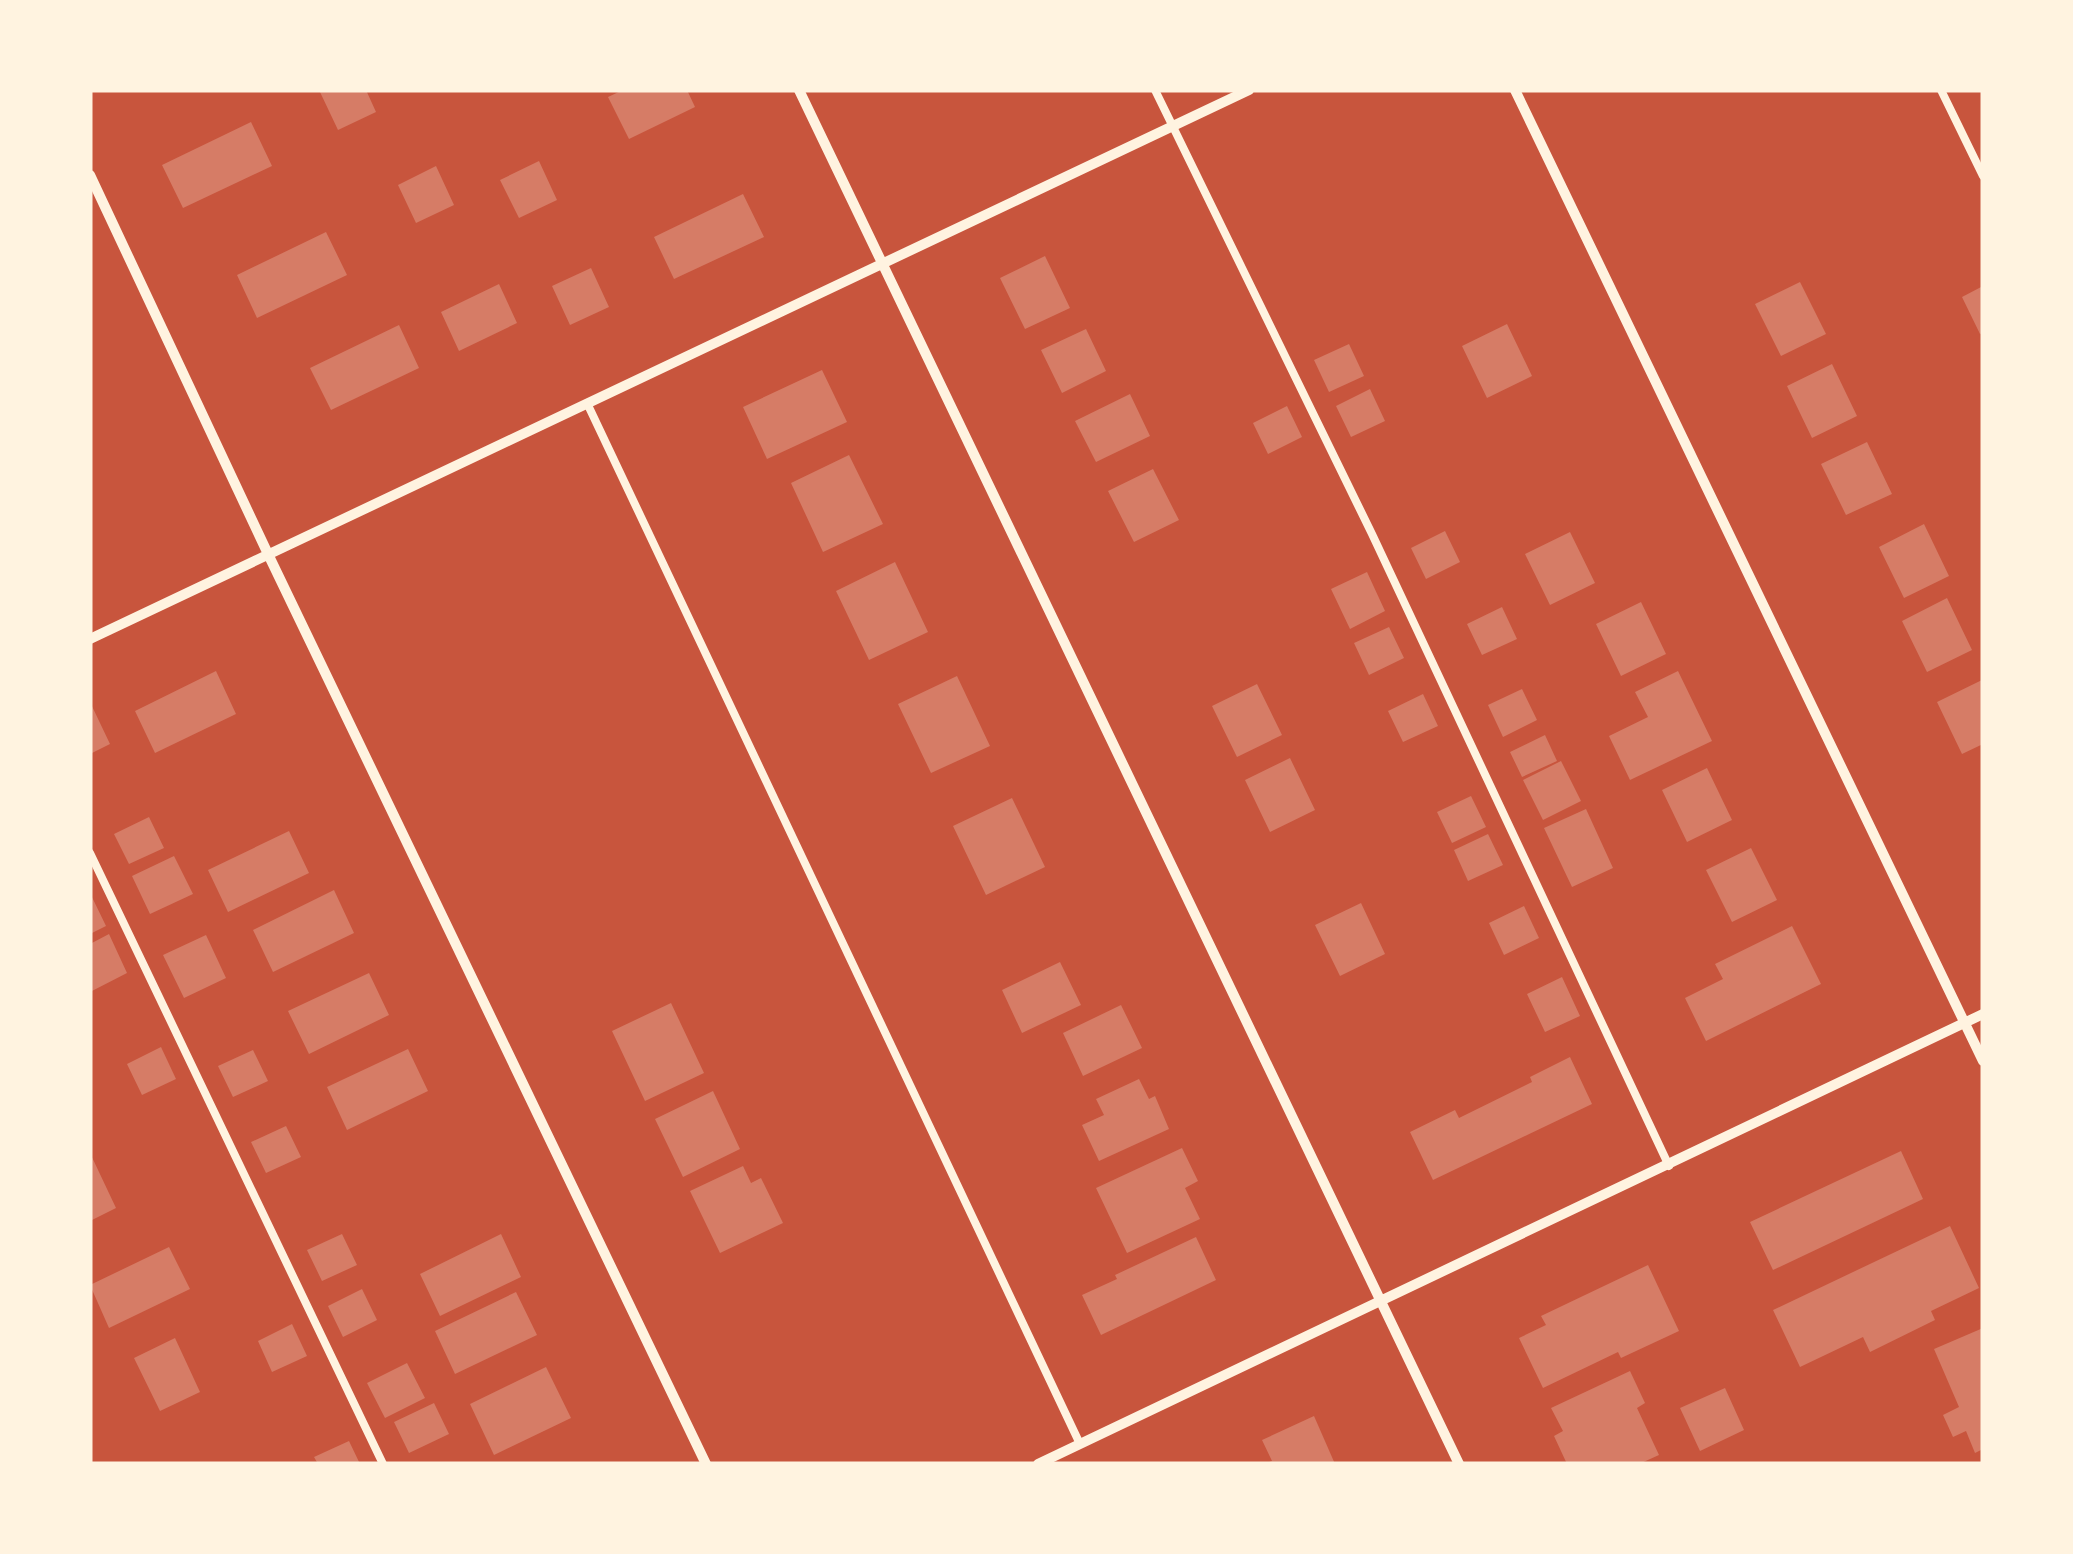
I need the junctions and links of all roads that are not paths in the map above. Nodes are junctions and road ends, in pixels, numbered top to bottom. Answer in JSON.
{"nodes":[{"id":1,"x":799,"y":90,"type":"edge"},
{"id":2,"x":1155,"y":90,"type":"edge"},
{"id":3,"x":1249,"y":90,"type":"edge"},
{"id":4,"x":1515,"y":90,"type":"edge"},
{"id":5,"x":1941,"y":90,"type":"edge"},
{"id":6,"x":1172,"y":126,"type":"junction"},
{"id":7,"x":90,"y":175,"type":"edge"},
{"id":8,"x":1983,"y":176,"type":"edge"},
{"id":9,"x":883,"y":264,"type":"junction"},
{"id":10,"x":587,"y":404,"type":"junction"},
{"id":11,"x":268,"y":554,"type":"junction"},
{"id":12,"x":90,"y":639,"type":"edge"},
{"id":13,"x":90,"y":853,"type":"edge"},
{"id":14,"x":1983,"y":1014,"type":"edge"},
{"id":15,"x":1964,"y":1023,"type":"junction"},
{"id":16,"x":1983,"y":1062,"type":"edge"},
{"id":17,"x":1668,"y":1166,"type":"junction"},
{"id":18,"x":1381,"y":1302,"type":"junction"},
{"id":19,"x":1080,"y":1444,"type":"junction"},
{"id":20,"x":383,"y":1464,"type":"edge"},
{"id":21,"x":706,"y":1464,"type":"edge"},
{"id":22,"x":1038,"y":1464,"type":"edge"},
{"id":23,"x":1459,"y":1464,"type":"edge"}],
"edges":[{"from":1,"to":9,"type":"street"},
{"from":2,"to":6,"type":"lane"},
{"from":3,"to":6,"type":"street"},
{"from":4,"to":15,"type":"street"},
{"from":5,"to":8,"type":"lane"},
{"from":6,"to":9,"type":"street"},
{"from":6,"to":17,"type":"lane"},
{"from":7,"to":11,"type":"street"},
{"from":9,"to":10,"type":"street"},
{"from":9,"to":18,"type":"street"},
{"from":10,"to":11,"type":"street"},
{"from":10,"to":19,"type":"lane"},
{"from":11,"to":12,"type":"street"},
{"from":11,"to":21,"type":"street"},
{"from":13,"to":20,"type":"lane"},
{"from":14,"to":15,"type":"street"},
{"from":15,"to":16,"type":"street"},
{"from":15,"to":17,"type":"street"},
{"from":17,"to":18,"type":"street"},
{"from":18,"to":19,"type":"street"},
{"from":18,"to":23,"type":"street"},
{"from":19,"to":22,"type":"street"}]}
